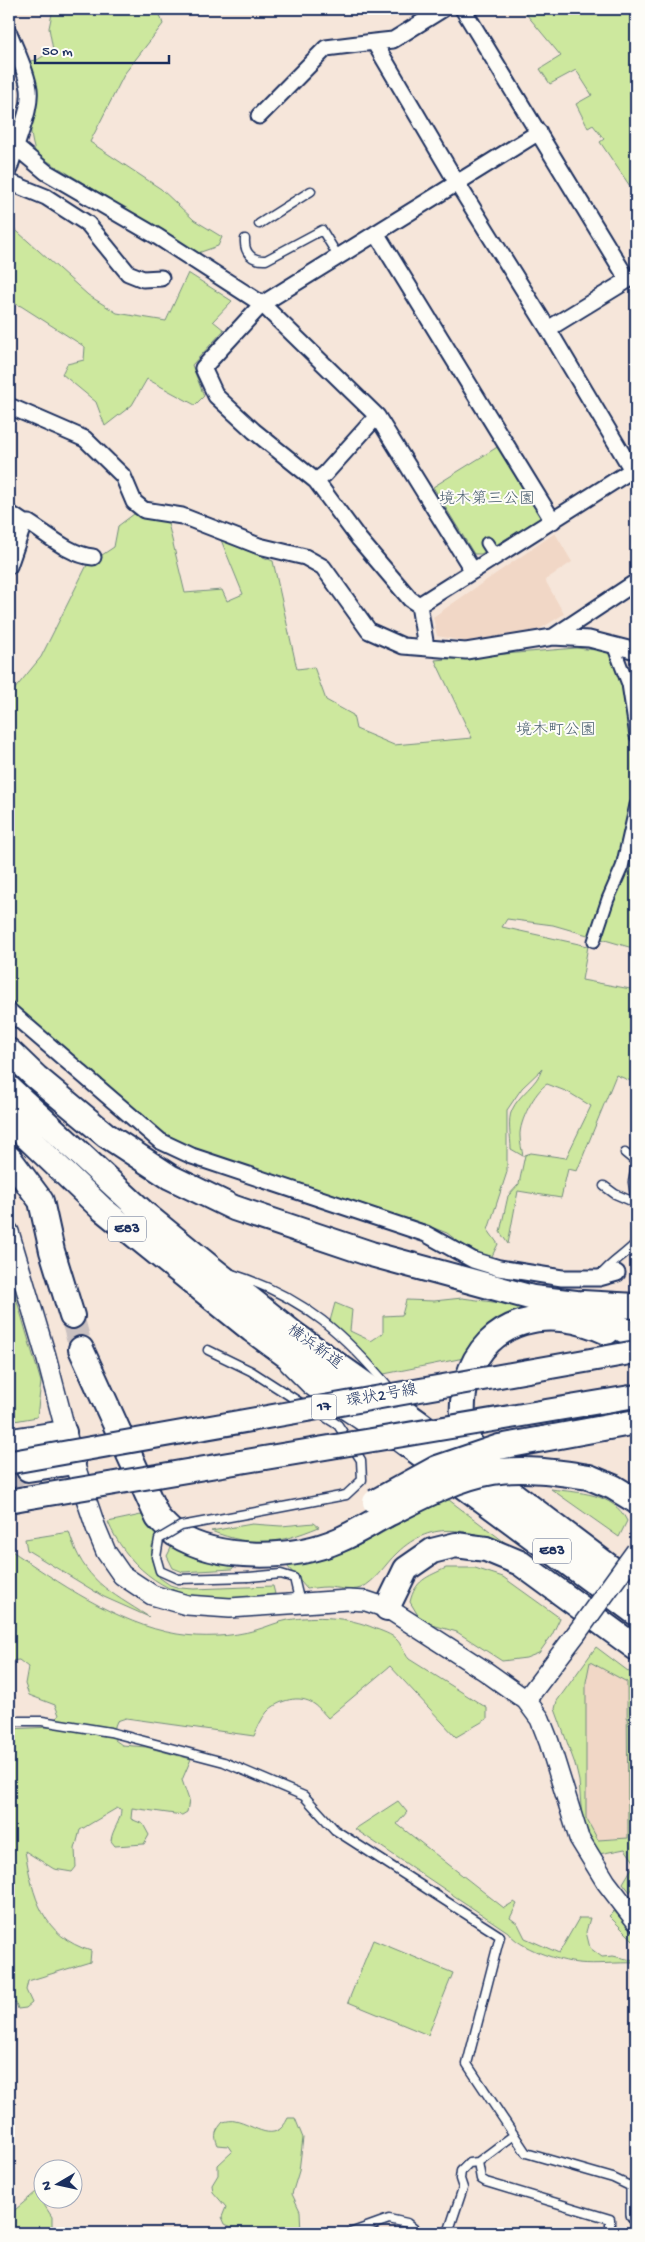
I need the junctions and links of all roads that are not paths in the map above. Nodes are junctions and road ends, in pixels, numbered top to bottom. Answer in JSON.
{"nodes":[{"id":1,"x":443,"y":9,"type":"edge"},
{"id":2,"x":463,"y":9,"type":"edge"},
{"id":3,"x":9,"y":33,"type":"edge"},
{"id":4,"x":374,"y":42,"type":"junction"},
{"id":5,"x":259,"y":116,"type":"dead end"},
{"id":6,"x":539,"y":132,"type":"junction"},
{"id":7,"x":16,"y":146,"type":"junction"},
{"id":8,"x":9,"y":169,"type":"edge"},
{"id":9,"x":9,"y":182,"type":"edge"},
{"id":10,"x":456,"y":183,"type":"junction"},
{"id":11,"x":311,"y":191,"type":"dead end"},
{"id":12,"x":259,"y":224,"type":"dead end"},
{"id":13,"x":376,"y":233,"type":"junction"},
{"id":14,"x":245,"y":239,"type":"dead end"},
{"id":15,"x":338,"y":256,"type":"junction"},
{"id":16,"x":161,"y":278,"type":"dead end"},
{"id":17,"x":262,"y":304,"type":"junction"},
{"id":18,"x":548,"y":329,"type":"junction"},
{"id":19,"x":9,"y":406,"type":"edge"},
{"id":20,"x":377,"y":416,"type":"junction"},
{"id":21,"x":634,"y":473,"type":"edge"},
{"id":22,"x":316,"y":481,"type":"junction"},
{"id":23,"x":9,"y":513,"type":"edge"},
{"id":24,"x":553,"y":521,"type":"junction"},
{"id":25,"x":24,"y":523,"type":"junction"},
{"id":26,"x":487,"y":543,"type":"dead end"},
{"id":27,"x":92,"y":556,"type":"dead end"},
{"id":28,"x":496,"y":557,"type":"junction"},
{"id":29,"x":9,"y":566,"type":"edge"},
{"id":30,"x":473,"y":571,"type":"junction"},
{"id":31,"x":636,"y":582,"type":"edge"},
{"id":32,"x":419,"y":605,"type":"junction"},
{"id":33,"x":553,"y":637,"type":"junction"},
{"id":34,"x":613,"y":645,"type":"junction"},
{"id":35,"x":426,"y":647,"type":"junction"},
{"id":36,"x":636,"y":651,"type":"edge"},
{"id":37,"x":636,"y":736,"type":"edge"},
{"id":38,"x":636,"y":805,"type":"edge"},
{"id":39,"x":594,"y":941,"type":"dead end"},
{"id":40,"x":9,"y":1011,"type":"edge"},
{"id":41,"x":9,"y":1051,"type":"edge"},
{"id":42,"x":9,"y":1088,"type":"edge"},
{"id":43,"x":9,"y":1120,"type":"edge"},
{"id":44,"x":625,"y":1153,"type":"dead end"},
{"id":45,"x":9,"y":1158,"type":"edge"},
{"id":46,"x":636,"y":1164,"type":"edge"},
{"id":47,"x":604,"y":1186,"type":"dead end"},
{"id":48,"x":636,"y":1204,"type":"edge"},
{"id":49,"x":9,"y":1232,"type":"edge"},
{"id":50,"x":636,"y":1243,"type":"edge"},
{"id":51,"x":617,"y":1273,"type":"dead end"},
{"id":52,"x":599,"y":1278,"type":"junction"},
{"id":53,"x":576,"y":1303,"type":"junction"},
{"id":54,"x":636,"y":1306,"type":"edge"},
{"id":55,"x":79,"y":1314,"type":"tunnel mouth"},
{"id":56,"x":252,"y":1330,"type":"junction"},
{"id":57,"x":636,"y":1337,"type":"edge"},
{"id":58,"x":88,"y":1346,"type":"tunnel mouth"},
{"id":59,"x":208,"y":1350,"type":"dead end"},
{"id":60,"x":636,"y":1352,"type":"edge"},
{"id":61,"x":636,"y":1396,"type":"edge"},
{"id":62,"x":636,"y":1422,"type":"edge"},
{"id":63,"x":65,"y":1432,"type":"junction"},
{"id":64,"x":12,"y":1440,"type":"dead end"},
{"id":65,"x":74,"y":1463,"type":"junction"},
{"id":66,"x":15,"y":1465,"type":"edge"},
{"id":67,"x":468,"y":1488,"type":"junction"},
{"id":68,"x":512,"y":1493,"type":"junction"},
{"id":69,"x":17,"y":1500,"type":"edge"},
{"id":70,"x":636,"y":1501,"type":"edge"},
{"id":71,"x":381,"y":1508,"type":"junction"},
{"id":72,"x":636,"y":1551,"type":"edge"},
{"id":73,"x":636,"y":1587,"type":"edge"},
{"id":74,"x":300,"y":1603,"type":"junction"},
{"id":75,"x":387,"y":1608,"type":"junction"},
{"id":76,"x":636,"y":1613,"type":"edge"},
{"id":77,"x":636,"y":1648,"type":"edge"},
{"id":78,"x":526,"y":1700,"type":"junction"},
{"id":79,"x":9,"y":1721,"type":"edge"},
{"id":80,"x":636,"y":1921,"type":"edge"},
{"id":81,"x":514,"y":2135,"type":"junction"},
{"id":82,"x":478,"y":2162,"type":"junction"},
{"id":83,"x":636,"y":2188,"type":"edge"},
{"id":84,"x":636,"y":2214,"type":"edge"},
{"id":85,"x":350,"y":2233,"type":"edge"},
{"id":86,"x":419,"y":2233,"type":"edge"},
{"id":87,"x":448,"y":2233,"type":"edge"},
{"id":88,"x":610,"y":2233,"type":"edge"}],
"edges":[{"from":1,"to":4,"type":"street"},
{"from":2,"to":6,"type":"street"},
{"from":3,"to":7,"type":"street"},
{"from":4,"to":5,"type":"street"},
{"from":4,"to":10,"type":"street"},
{"from":6,"to":10,"type":"street"},
{"from":6,"to":18,"type":"street"},
{"from":7,"to":8,"type":"street"},
{"from":7,"to":17,"type":"street"},
{"from":9,"to":16,"type":"street"},
{"from":10,"to":13,"type":"street"},
{"from":10,"to":18,"type":"street"},
{"from":11,"to":12,"type":"lane"},
{"from":13,"to":15,"type":"street"},
{"from":13,"to":24,"type":"street"},
{"from":14,"to":15,"type":"lane"},
{"from":15,"to":17,"type":"street"},
{"from":17,"to":20,"type":"street"},
{"from":17,"to":22,"type":"street"},
{"from":18,"to":21,"type":"street"},
{"from":19,"to":35,"type":"street"},
{"from":20,"to":22,"type":"street"},
{"from":20,"to":30,"type":"street"},
{"from":21,"to":24,"type":"street"},
{"from":22,"to":32,"type":"street"},
{"from":23,"to":25,"type":"street"},
{"from":24,"to":28,"type":"street"},
{"from":25,"to":27,"type":"street"},
{"from":25,"to":29,"type":"street"},
{"from":26,"to":28,"type":"street"},
{"from":28,"to":30,"type":"street"},
{"from":30,"to":32,"type":"street"},
{"from":31,"to":33,"type":"street"},
{"from":32,"to":35,"type":"street"},
{"from":33,"to":34,"type":"street"},
{"from":33,"to":35,"type":"street"},
{"from":34,"to":36,"type":"street"},
{"from":34,"to":37,"type":"street"},
{"from":38,"to":39,"type":"street"},
{"from":40,"to":52,"type":"street"},
{"from":41,"to":53,"type":"highway"},
{"from":42,"to":68,"type":"highway","name":"横浜新道","number":"E83"},
{"from":43,"to":56,"type":"highway","name":"横浜新道","number":"E83"},
{"from":44,"to":46,"type":"lane"},
{"from":45,"to":55,"type":"highway"},
{"from":46,"to":48,"type":"lane"},
{"from":47,"to":48,"type":"lane"},
{"from":49,"to":63,"type":"street"},
{"from":50,"to":52,"type":"lane"},
{"from":51,"to":52,"type":"street"},
{"from":53,"to":54,"type":"highway"},
{"from":53,"to":57,"type":"highway"},
{"from":56,"to":67,"type":"highway","name":"横浜新道","number":"E83"},
{"from":56,"to":67,"type":"lane"},
{"from":58,"to":71,"type":"highway"},
{"from":59,"to":74,"type":"lane","bridge":true},
{"from":60,"to":66,"type":"main road","name":"環状2号線","number":"17","bridge":true},
{"from":60,"to":68,"type":"highway"},
{"from":61,"to":69,"type":"main road","bridge":true},
{"from":62,"to":71,"type":"highway","bridge":true},
{"from":63,"to":64,"type":"main road"},
{"from":63,"to":65,"type":"street"},
{"from":65,"to":66,"type":"main road"},
{"from":65,"to":74,"type":"street"},
{"from":67,"to":76,"type":"highway","name":"横浜新道","number":"E83"},
{"from":68,"to":73,"type":"highway","name":"横浜新道","number":"E83"},
{"from":70,"to":71,"type":"highway","bridge":true},
{"from":72,"to":78,"type":"street","bridge":true},
{"from":74,"to":75,"type":"street"},
{"from":75,"to":77,"type":"highway"},
{"from":75,"to":78,"type":"street"},
{"from":78,"to":80,"type":"street"},
{"from":79,"to":81,"type":"lane"},
{"from":81,"to":82,"type":"lane"},
{"from":81,"to":83,"type":"lane"},
{"from":82,"to":87,"type":"lane"},
{"from":82,"to":88,"type":"lane"},
{"from":83,"to":84,"type":"street"},
{"from":85,"to":86,"type":"lane"}]}
